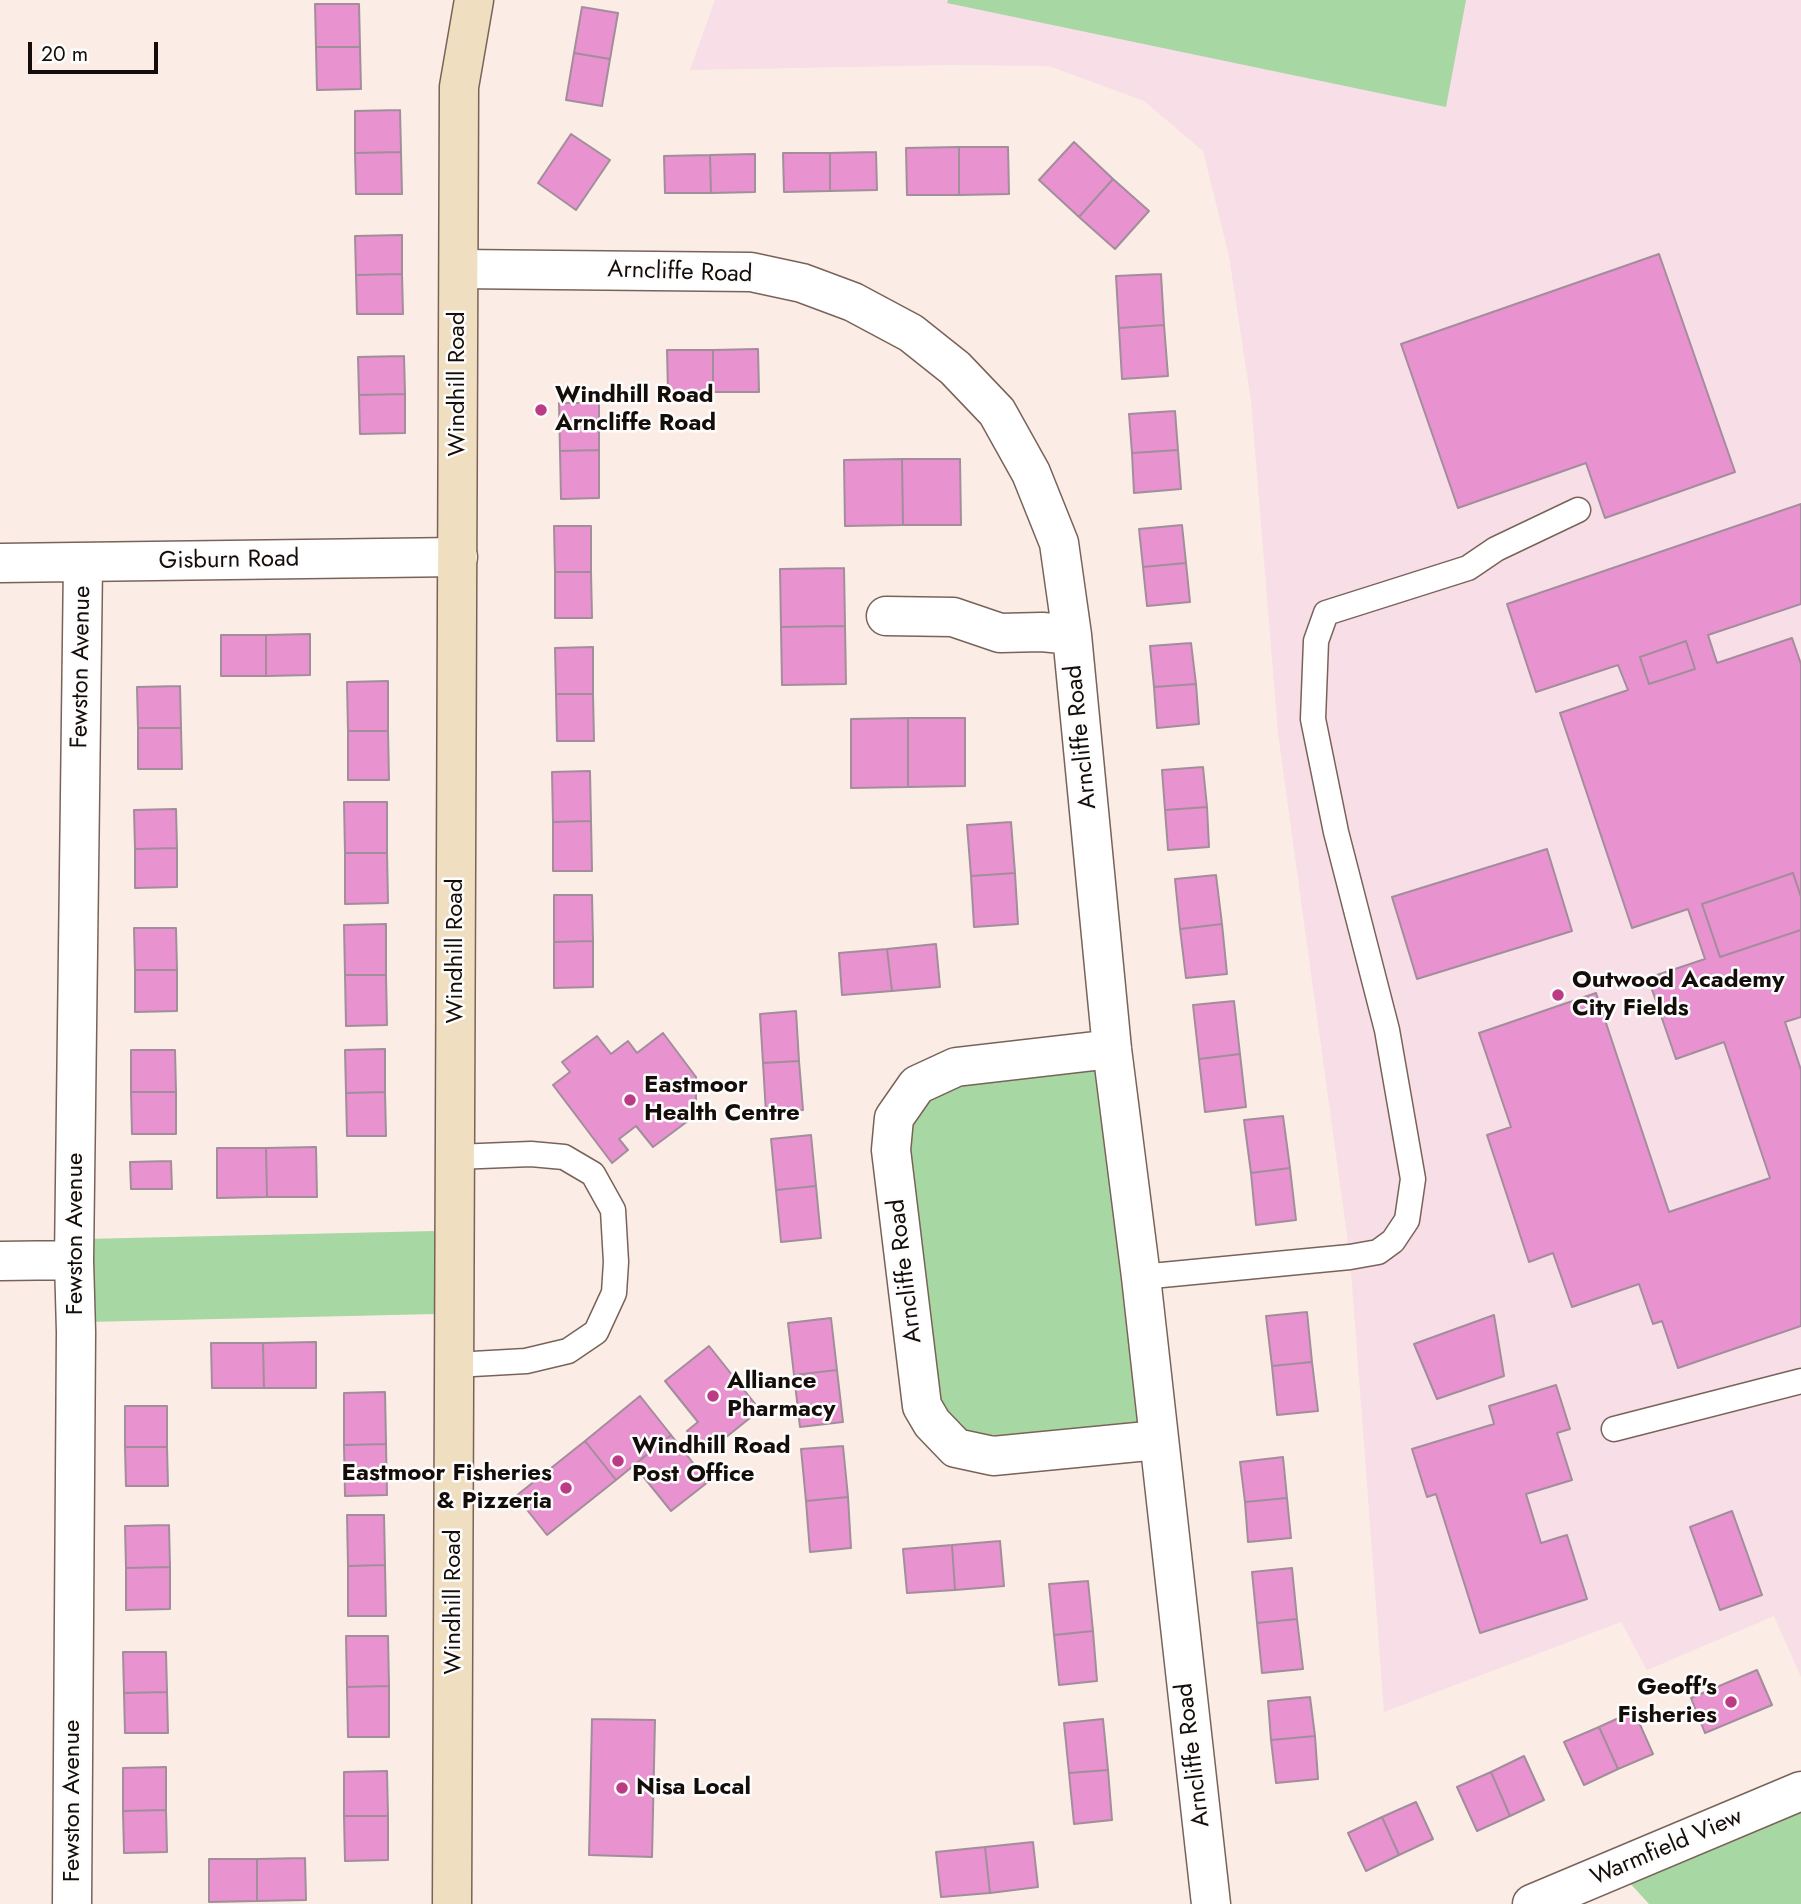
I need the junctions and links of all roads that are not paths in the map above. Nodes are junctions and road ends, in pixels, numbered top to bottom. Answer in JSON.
{"nodes":[{"id":1,"x":474,"y":0,"type":"edge"},
{"id":2,"x":459,"y":269,"type":"junction"},
{"id":3,"x":1578,"y":510,"type":"dead end"},
{"id":4,"x":458,"y":557,"type":"junction"},
{"id":5,"x":0,"y":562,"type":"edge"},
{"id":6,"x":83,"y":563,"type":"junction"},
{"id":7,"x":886,"y":616,"type":"dead end"},
{"id":8,"x":1072,"y":635,"type":"junction"},
{"id":9,"x":1112,"y":1049,"type":"junction"},
{"id":10,"x":456,"y":1157,"type":"junction"},
{"id":11,"x":74,"y":1260,"type":"junction"},
{"id":12,"x":0,"y":1261,"type":"edge"},
{"id":13,"x":1141,"y":1277,"type":"junction"},
{"id":14,"x":455,"y":1365,"type":"junction"},
{"id":15,"x":1801,"y":1381,"type":"edge"},
{"id":16,"x":1614,"y":1429,"type":"dead end"},
{"id":17,"x":1157,"y":1440,"type":"junction"},
{"id":18,"x":1801,"y":1791,"type":"edge"},
{"id":19,"x":72,"y":1904,"type":"edge"},
{"id":20,"x":452,"y":1904,"type":"edge"},
{"id":21,"x":1211,"y":1904,"type":"edge"},
{"id":22,"x":1532,"y":1904,"type":"edge"}],
"edges":[{"from":1,"to":2,"type":"street","name":"Windhill Road"},
{"from":2,"to":4,"type":"street","name":"Windhill Road"},
{"from":2,"to":8,"type":"street","name":"Arncliffe Road"},
{"from":3,"to":13,"type":"lane"},
{"from":4,"to":6,"type":"street","name":"Gisburn Road"},
{"from":4,"to":10,"type":"street","name":"Windhill Road"},
{"from":5,"to":6,"type":"street","name":"Gisburn Road"},
{"from":6,"to":11,"type":"street","name":"Fewston Avenue"},
{"from":7,"to":8,"type":"street","name":"Arncliffe Road"},
{"from":8,"to":9,"type":"street","name":"Arncliffe Road"},
{"from":9,"to":13,"type":"street","name":"Arncliffe Road"},
{"from":9,"to":17,"type":"street","name":"Arncliffe Road"},
{"from":10,"to":14,"type":"street","name":"Windhill Road"},
{"from":10,"to":14,"type":"lane"},
{"from":11,"to":12,"type":"street"},
{"from":11,"to":19,"type":"street","name":"Fewston Avenue"},
{"from":13,"to":17,"type":"street","name":"Arncliffe Road"},
{"from":14,"to":20,"type":"street","name":"Windhill Road"},
{"from":15,"to":16,"type":"lane"},
{"from":17,"to":21,"type":"street","name":"Arncliffe Road"},
{"from":18,"to":22,"type":"street","name":"Warmfield View"}]}
